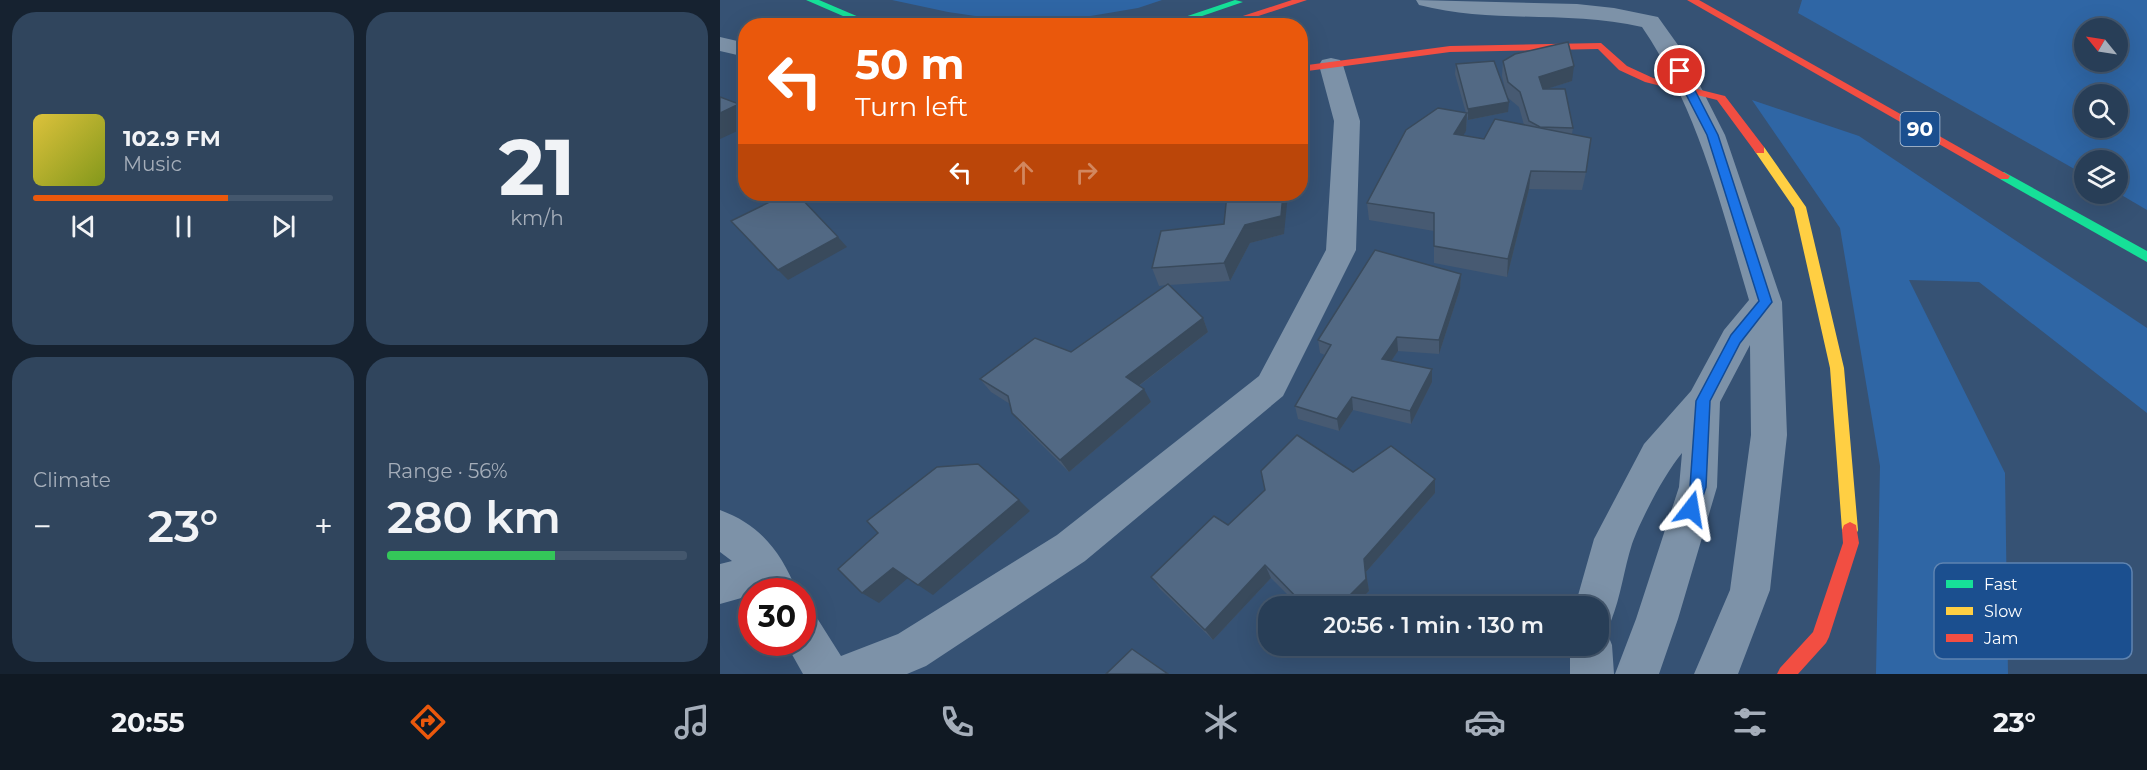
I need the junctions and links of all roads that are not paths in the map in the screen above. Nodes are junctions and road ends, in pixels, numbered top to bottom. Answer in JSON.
{"nodes":[{"id":1,"x":811,"y":0,"type":"edge"},
{"id":2,"x":1243,"y":0,"type":"edge"},
{"id":3,"x":1302,"y":0,"type":"edge"},
{"id":4,"x":1427,"y":0,"type":"edge"},
{"id":5,"x":1692,"y":0,"type":"edge"},
{"id":6,"x":856,"y":18,"type":"edge"},
{"id":7,"x":1187,"y":18,"type":"edge"},
{"id":8,"x":1245,"y":18,"type":"edge"},
{"id":9,"x":720,"y":44,"type":"edge"},
{"id":10,"x":738,"y":48,"type":"edge"},
{"id":11,"x":1316,"y":67,"type":"edge"},
{"id":12,"x":1688,"y":90,"type":"junction"},
{"id":13,"x":2147,"y":257,"type":"edge"},
{"id":14,"x":1766,"y":302,"type":"junction"},
{"id":15,"x":1703,"y":401,"type":"junction"},
{"id":16,"x":720,"y":528,"type":"edge"},
{"id":17,"x":770,"y":578,"type":"edge"},
{"id":18,"x":738,"y":583,"type":"edge"},
{"id":19,"x":720,"y":584,"type":"edge"},
{"id":20,"x":1599,"y":596,"type":"edge"},
{"id":21,"x":816,"y":656,"type":"edge"},
{"id":22,"x":1591,"y":656,"type":"edge"},
{"id":23,"x":827,"y":674,"type":"edge"},
{"id":24,"x":850,"y":674,"type":"edge"},
{"id":25,"x":1592,"y":674,"type":"edge"},
{"id":26,"x":1637,"y":674,"type":"edge"},
{"id":27,"x":1716,"y":674,"type":"edge"},
{"id":28,"x":1786,"y":674,"type":"edge"}],
"edges":[{"from":1,"to":6,"type":"main road"},
{"from":2,"to":7,"type":"main road"},
{"from":3,"to":8,"type":"main road"},
{"from":4,"to":12,"type":"street"},
{"from":5,"to":13,"type":"main road","number":"90"},
{"from":9,"to":10,"type":"street"},
{"from":11,"to":12,"type":"main road"},
{"from":11,"to":24,"type":"street"},
{"from":12,"to":14,"type":"street"},
{"from":12,"to":28,"type":"main road"},
{"from":14,"to":15,"type":"street"},
{"from":14,"to":27,"type":"street"},
{"from":15,"to":20,"type":"street"},
{"from":15,"to":26,"type":"street"},
{"from":16,"to":17,"type":"street"},
{"from":18,"to":19,"type":"street"},
{"from":21,"to":23,"type":"street"},
{"from":22,"to":25,"type":"street"}]}
